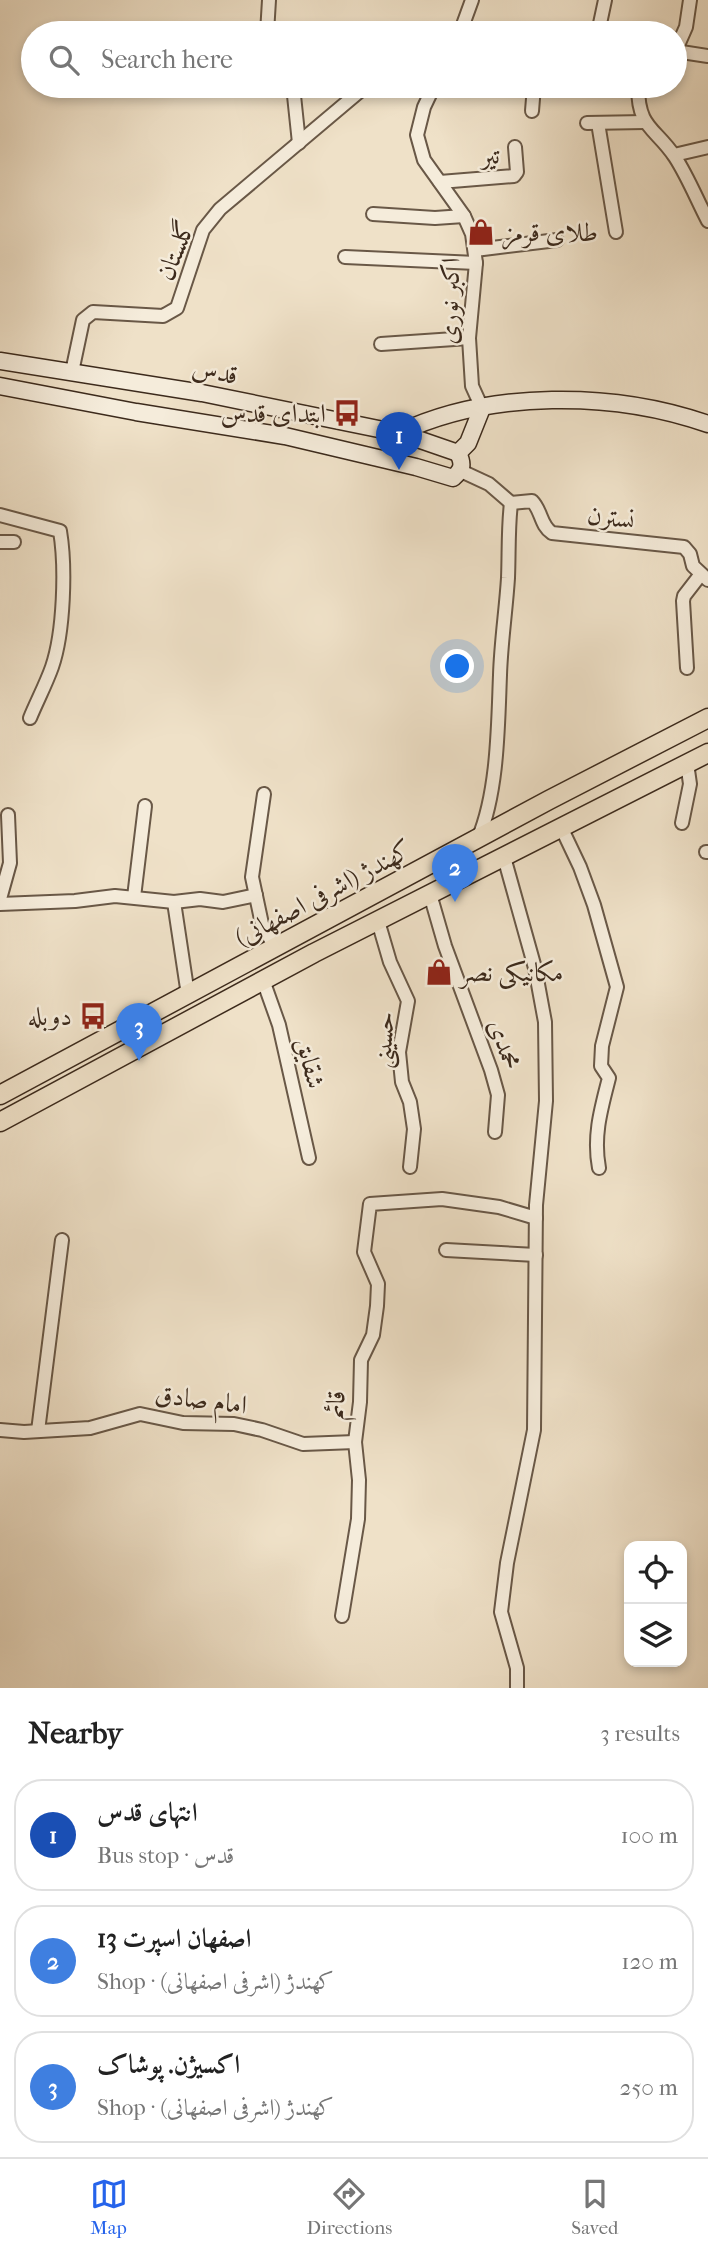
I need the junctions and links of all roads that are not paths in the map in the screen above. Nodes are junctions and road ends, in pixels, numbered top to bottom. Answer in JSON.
{"nodes":[{"id":1,"x":270,"y":0,"type":"edge"},
{"id":2,"x":472,"y":0,"type":"edge"},
{"id":3,"x":605,"y":0,"type":"edge"},
{"id":4,"x":690,"y":0,"type":"edge"},
{"id":5,"x":268,"y":21,"type":"edge"},
{"id":6,"x":464,"y":21,"type":"edge"},
{"id":7,"x":601,"y":21,"type":"edge"},
{"id":8,"x":687,"y":21,"type":"edge"},
{"id":9,"x":687,"y":53,"type":"edge"},
{"id":10,"x":708,"y":56,"type":"edge"},
{"id":11,"x":294,"y":98,"type":"edge"},
{"id":12,"x":352,"y":98,"type":"edge"},
{"id":13,"x":428,"y":98,"type":"edge"},
{"id":14,"x":533,"y":98,"type":"edge"},
{"id":15,"x":638,"y":98,"type":"edge"},
{"id":16,"x":532,"y":111,"type":"dead end"},
{"id":17,"x":645,"y":122,"type":"junction"},
{"id":18,"x":299,"y":143,"type":"junction"},
{"id":19,"x":708,"y":146,"type":"edge"},
{"id":20,"x":515,"y":147,"type":"dead end"},
{"id":21,"x":674,"y":155,"type":"junction"},
{"id":22,"x":440,"y":182,"type":"junction"},
{"id":23,"x":373,"y":214,"type":"dead end"},
{"id":24,"x":464,"y":216,"type":"junction"},
{"id":25,"x":708,"y":221,"type":"edge"},
{"id":26,"x":617,"y":232,"type":"dead end"},
{"id":27,"x":557,"y":240,"type":"dead end"},
{"id":28,"x":345,"y":257,"type":"dead end"},
{"id":29,"x":475,"y":257,"type":"junction"},
{"id":30,"x":469,"y":338,"type":"junction"},
{"id":31,"x":381,"y":344,"type":"dead end"},
{"id":32,"x":0,"y":361,"type":"edge"},
{"id":33,"x":18,"y":364,"type":"junction"},
{"id":34,"x":72,"y":372,"type":"junction"},
{"id":35,"x":7,"y":387,"type":"edge"},
{"id":36,"x":482,"y":408,"type":"junction"},
{"id":37,"x":708,"y":424,"type":"edge"},
{"id":38,"x":399,"y":433,"type":"junction"},
{"id":39,"x":458,"y":453,"type":"junction"},
{"id":40,"x":457,"y":474,"type":"junction"},
{"id":41,"x":511,"y":503,"type":"junction"},
{"id":42,"x":0,"y":515,"type":"edge"},
{"id":43,"x":0,"y":542,"type":"edge"},
{"id":44,"x":14,"y":542,"type":"dead end"},
{"id":45,"x":705,"y":577,"type":"edge"},
{"id":46,"x":687,"y":668,"type":"dead end"},
{"id":47,"x":30,"y":718,"type":"dead end"},
{"id":48,"x":708,"y":718,"type":"edge"},
{"id":49,"x":708,"y":753,"type":"edge"},
{"id":50,"x":687,"y":763,"type":"junction"},
{"id":51,"x":264,"y":794,"type":"dead end"},
{"id":52,"x":145,"y":806,"type":"dead end"},
{"id":53,"x":8,"y":815,"type":"dead end"},
{"id":54,"x":682,"y":823,"type":"dead end"},
{"id":55,"x":561,"y":827,"type":"junction"},
{"id":56,"x":478,"y":839,"type":"junction"},
{"id":57,"x":504,"y":857,"type":"junction"},
{"id":58,"x":430,"y":894,"type":"junction"},
{"id":59,"x":256,"y":895,"type":"junction"},
{"id":60,"x":134,"y":897,"type":"junction"},
{"id":61,"x":0,"y":902,"type":"edge"},
{"id":62,"x":174,"y":902,"type":"junction"},
{"id":63,"x":378,"y":921,"type":"junction"},
{"id":64,"x":275,"y":948,"type":"junction"},
{"id":65,"x":263,"y":980,"type":"junction"},
{"id":66,"x":188,"y":995,"type":"junction"},
{"id":67,"x":129,"y":1027,"type":"junction"},
{"id":68,"x":138,"y":1047,"type":"junction"},
{"id":69,"x":0,"y":1095,"type":"edge"},
{"id":70,"x":0,"y":1122,"type":"edge"},
{"id":71,"x":495,"y":1132,"type":"dead end"},
{"id":72,"x":309,"y":1158,"type":"dead end"},
{"id":73,"x":410,"y":1167,"type":"dead end"},
{"id":74,"x":599,"y":1168,"type":"dead end"},
{"id":75,"x":536,"y":1218,"type":"junction"},
{"id":76,"x":62,"y":1240,"type":"dead end"},
{"id":77,"x":446,"y":1250,"type":"dead end"},
{"id":78,"x":536,"y":1255,"type":"junction"},
{"id":79,"x":0,"y":1430,"type":"edge"},
{"id":80,"x":38,"y":1431,"type":"junction"},
{"id":81,"x":355,"y":1441,"type":"junction"},
{"id":82,"x":342,"y":1616,"type":"dead end"},
{"id":83,"x":517,"y":1688,"type":"edge"}],
"edges":[{"from":1,"to":5,"type":"street"},
{"from":2,"to":6,"type":"street"},
{"from":3,"to":7,"type":"street"},
{"from":4,"to":8,"type":"street"},
{"from":9,"to":10,"type":"street"},
{"from":11,"to":18,"type":"street"},
{"from":12,"to":18,"type":"street","name":"گلستان"},
{"from":13,"to":22,"type":"street","name":"اکبر نوری"},
{"from":14,"to":16,"type":"street"},
{"from":15,"to":17,"type":"street"},
{"from":17,"to":21,"type":"street"},
{"from":17,"to":26,"type":"street"},
{"from":18,"to":34,"type":"street","name":"گلستان"},
{"from":19,"to":21,"type":"street"},
{"from":20,"to":22,"type":"street","name":"تیر"},
{"from":21,"to":25,"type":"street"},
{"from":22,"to":24,"type":"street","name":"اکبر نوری"},
{"from":23,"to":24,"type":"street"},
{"from":24,"to":29,"type":"street","name":"اکبر نوری"},
{"from":27,"to":29,"type":"street"},
{"from":28,"to":29,"type":"street"},
{"from":29,"to":30,"type":"street","name":"اکبر نوری"},
{"from":30,"to":31,"type":"street"},
{"from":30,"to":36,"type":"street","name":"اکبر نوری"},
{"from":32,"to":33,"type":"main road","name":"قدس"},
{"from":33,"to":34,"type":"main road","name":"قدس"},
{"from":33,"to":35,"type":"main road"},
{"from":34,"to":38,"type":"main road","name":"قدس"},
{"from":35,"to":40,"type":"main road","name":"قدس"},
{"from":36,"to":37,"type":"main road"},
{"from":36,"to":38,"type":"main road"},
{"from":36,"to":39,"type":"main road"},
{"from":38,"to":39,"type":"main road","name":"قدس"},
{"from":39,"to":40,"type":"main road"},
{"from":40,"to":41,"type":"street"},
{"from":41,"to":45,"type":"street","name":"نسترن"},
{"from":41,"to":56,"type":"street"},
{"from":42,"to":47,"type":"street"},
{"from":43,"to":44,"type":"street"},
{"from":45,"to":46,"type":"street"},
{"from":48,"to":56,"type":"main road","name":"کهندژ (اشرفی اصفهانی)"},
{"from":49,"to":50,"type":"main road","name":"کهندژ (اشرفی اصفهانی)"},
{"from":50,"to":54,"type":"street"},
{"from":50,"to":55,"type":"main road","name":"کهندژ (اشرفی اصفهانی)"},
{"from":51,"to":59,"type":"street"},
{"from":52,"to":60,"type":"street"},
{"from":53,"to":61,"type":"street"},
{"from":55,"to":57,"type":"main road","name":"کهندژ (اشرفی اصفهانی)"},
{"from":55,"to":74,"type":"street"},
{"from":56,"to":64,"type":"main road","name":"کهندژ (اشرفی اصفهانی)"},
{"from":57,"to":58,"type":"main road","name":"کهندژ (اشرفی اصفهانی)"},
{"from":57,"to":75,"type":"street"},
{"from":58,"to":63,"type":"main road","name":"کهندژ (اشرفی اصفهانی)"},
{"from":58,"to":71,"type":"street","name":"محمدی"},
{"from":59,"to":62,"type":"street"},
{"from":59,"to":64,"type":"street"},
{"from":60,"to":61,"type":"street"},
{"from":60,"to":62,"type":"street"},
{"from":62,"to":66,"type":"street"},
{"from":63,"to":65,"type":"main road","name":"کهندژ (اشرفی اصفهانی)"},
{"from":63,"to":73,"type":"street","name":"حسینی"},
{"from":64,"to":66,"type":"main road","name":"کهندژ (اشرفی اصفهانی)"},
{"from":65,"to":68,"type":"main road","name":"کهندژ (اشرفی اصفهانی)"},
{"from":65,"to":72,"type":"street","name":"شقایق"},
{"from":66,"to":67,"type":"main road","name":"کهندژ (اشرفی اصفهانی)"},
{"from":67,"to":68,"type":"main road"},
{"from":67,"to":69,"type":"main road","name":"کهندژ (اشرفی اصفهانی)"},
{"from":68,"to":70,"type":"main road","name":"کهندژ (اشرفی اصفهانی)"},
{"from":75,"to":78,"type":"street"},
{"from":75,"to":81,"type":"street","name":"قائم"},
{"from":76,"to":80,"type":"street"},
{"from":77,"to":78,"type":"street"},
{"from":78,"to":83,"type":"street"},
{"from":79,"to":80,"type":"street","name":"امام صادق"},
{"from":80,"to":81,"type":"street","name":"امام صادق"},
{"from":81,"to":82,"type":"street","name":"قائم"}]}
